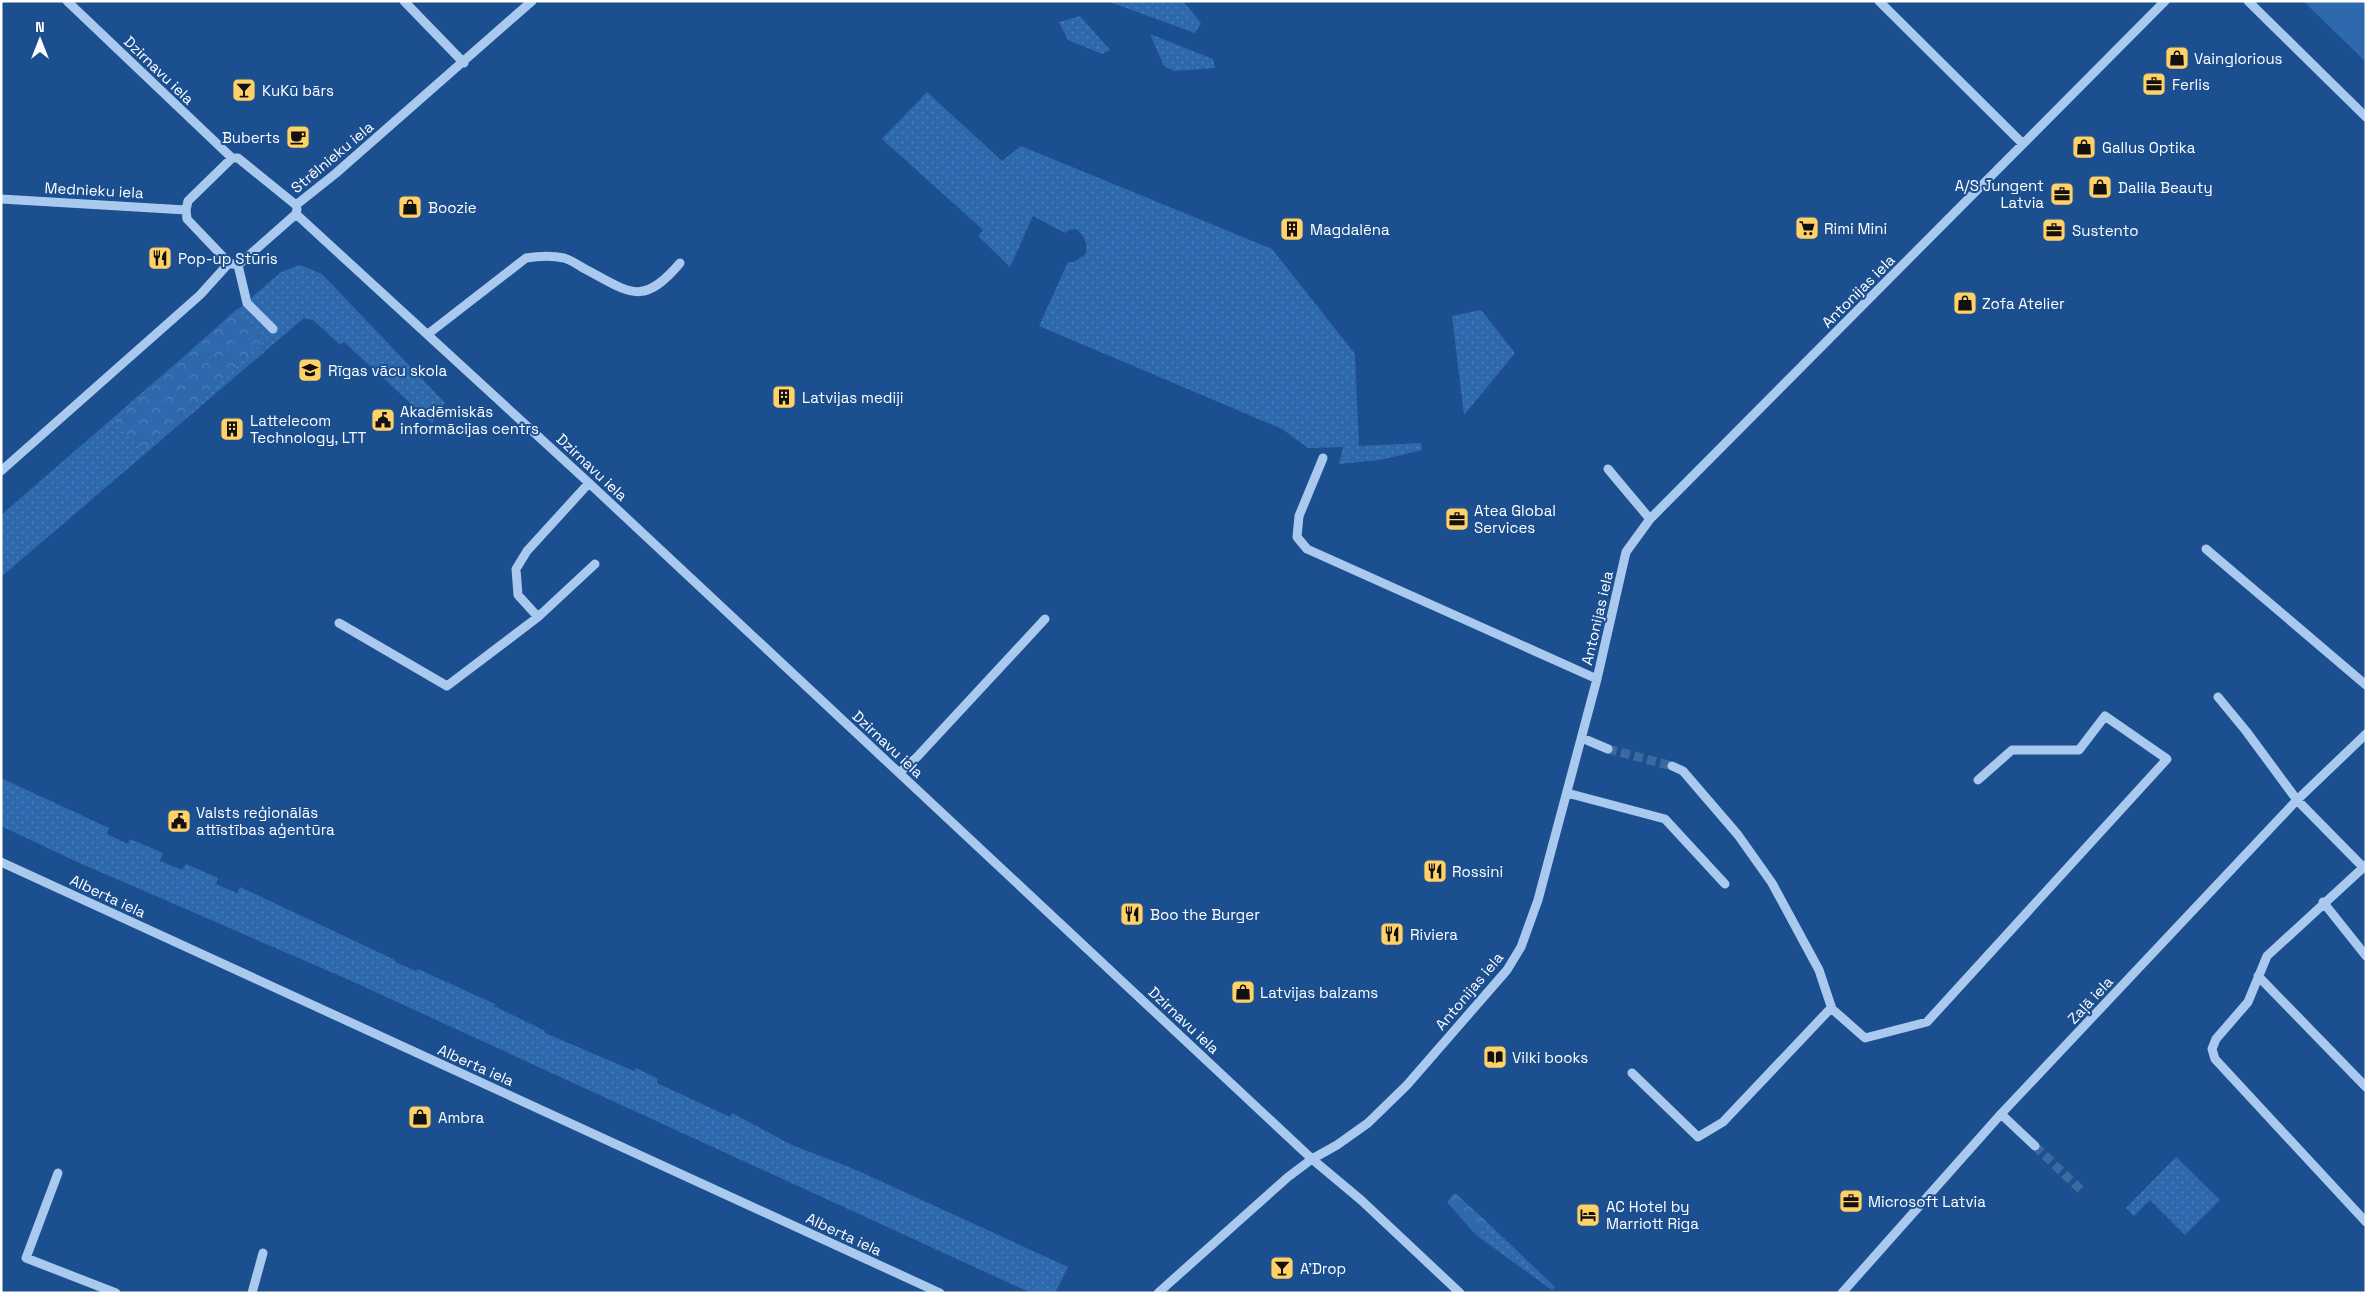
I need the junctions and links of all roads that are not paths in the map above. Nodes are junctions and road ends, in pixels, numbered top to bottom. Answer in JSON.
{"nodes":[{"id":1,"x":67,"y":1,"type":"edge"},
{"id":2,"x":404,"y":1,"type":"edge"},
{"id":3,"x":532,"y":1,"type":"edge"},
{"id":4,"x":1879,"y":1,"type":"edge"},
{"id":5,"x":2165,"y":1,"type":"edge"},
{"id":6,"x":2248,"y":1,"type":"edge"},
{"id":7,"x":464,"y":62,"type":"junction"},
{"id":8,"x":2366,"y":117,"type":"edge"},
{"id":9,"x":2023,"y":144,"type":"junction"},
{"id":10,"x":232,"y":158,"type":"junction"},
{"id":11,"x":1,"y":198,"type":"edge"},
{"id":12,"x":296,"y":209,"type":"junction"},
{"id":13,"x":186,"y":210,"type":"junction"},
{"id":14,"x":680,"y":263,"type":"dead end"},
{"id":15,"x":233,"y":264,"type":"junction"},
{"id":16,"x":273,"y":329,"type":"dead end"},
{"id":17,"x":428,"y":334,"type":"junction"},
{"id":18,"x":1323,"y":458,"type":"dead end"},
{"id":19,"x":1608,"y":470,"type":"dead end"},
{"id":20,"x":1,"y":471,"type":"edge"},
{"id":21,"x":589,"y":483,"type":"junction"},
{"id":22,"x":1650,"y":519,"type":"junction"},
{"id":23,"x":2206,"y":550,"type":"dead end"},
{"id":24,"x":595,"y":564,"type":"dead end"},
{"id":25,"x":538,"y":617,"type":"junction"},
{"id":26,"x":1045,"y":619,"type":"dead end"},
{"id":27,"x":339,"y":623,"type":"dead end"},
{"id":28,"x":1597,"y":679,"type":"junction"},
{"id":29,"x":2366,"y":685,"type":"edge"},
{"id":30,"x":2218,"y":697,"type":"dead end"},
{"id":31,"x":2366,"y":734,"type":"edge"},
{"id":32,"x":1582,"y":738,"type":"junction"},
{"id":33,"x":1608,"y":749,"type":"tunnel mouth"},
{"id":34,"x":1672,"y":766,"type":"tunnel mouth"},
{"id":35,"x":899,"y":773,"type":"junction"},
{"id":36,"x":1978,"y":780,"type":"dead end"},
{"id":37,"x":1568,"y":793,"type":"junction"},
{"id":38,"x":2297,"y":800,"type":"junction"},
{"id":39,"x":1,"y":862,"type":"edge"},
{"id":40,"x":2364,"y":866,"type":"edge"},
{"id":41,"x":1725,"y":884,"type":"dead end"},
{"id":42,"x":2323,"y":902,"type":"junction"},
{"id":43,"x":2366,"y":956,"type":"edge"},
{"id":44,"x":2258,"y":976,"type":"junction"},
{"id":45,"x":1832,"y":1009,"type":"junction"},
{"id":46,"x":1632,"y":1073,"type":"dead end"},
{"id":47,"x":2366,"y":1087,"type":"edge"},
{"id":48,"x":2001,"y":1114,"type":"junction"},
{"id":49,"x":2035,"y":1146,"type":"tunnel mouth"},
{"id":50,"x":1312,"y":1159,"type":"junction"},
{"id":51,"x":58,"y":1173,"type":"dead end"},
{"id":52,"x":2366,"y":1222,"type":"edge"},
{"id":53,"x":263,"y":1253,"type":"dead end"},
{"id":54,"x":1459,"y":1292,"type":"edge"},
{"id":55,"x":116,"y":1293,"type":"edge"},
{"id":56,"x":252,"y":1293,"type":"edge"},
{"id":57,"x":940,"y":1293,"type":"edge"},
{"id":58,"x":1158,"y":1293,"type":"edge"},
{"id":59,"x":1842,"y":1293,"type":"edge"}],
"edges":[{"from":1,"to":10,"type":"street","name":"Dzirnavu iela"},
{"from":2,"to":7,"type":"street"},
{"from":3,"to":7,"type":"street","name":"Strēlnieku iela"},
{"from":4,"to":9,"type":"street"},
{"from":5,"to":9,"type":"street","name":"Antonijas iela"},
{"from":6,"to":8,"type":"street"},
{"from":7,"to":12,"type":"street","name":"Strēlnieku iela"},
{"from":9,"to":22,"type":"street","name":"Antonijas iela"},
{"from":10,"to":12,"type":"street","name":"Dzirnavu iela"},
{"from":10,"to":13,"type":"street"},
{"from":11,"to":13,"type":"street","name":"Mednieku iela"},
{"from":12,"to":15,"type":"street","name":"Strēlnieku iela"},
{"from":12,"to":17,"type":"street","name":"Dzirnavu iela"},
{"from":13,"to":15,"type":"street"},
{"from":14,"to":17,"type":"street"},
{"from":15,"to":16,"type":"street"},
{"from":15,"to":20,"type":"street","name":"Strēlnieku iela"},
{"from":17,"to":21,"type":"street","name":"Dzirnavu iela"},
{"from":18,"to":28,"type":"street"},
{"from":19,"to":22,"type":"street"},
{"from":21,"to":25,"type":"street"},
{"from":21,"to":35,"type":"street","name":"Dzirnavu iela"},
{"from":22,"to":28,"type":"street","name":"Antonijas iela"},
{"from":23,"to":29,"type":"street"},
{"from":24,"to":25,"type":"street"},
{"from":25,"to":27,"type":"street"},
{"from":26,"to":35,"type":"street"},
{"from":28,"to":32,"type":"street","name":"Antonijas iela"},
{"from":30,"to":38,"type":"street"},
{"from":31,"to":38,"type":"street","name":"Zaļā iela"},
{"from":32,"to":33,"type":"street"},
{"from":32,"to":37,"type":"street","name":"Antonijas iela"},
{"from":34,"to":45,"type":"street"},
{"from":35,"to":50,"type":"street","name":"Dzirnavu iela"},
{"from":36,"to":45,"type":"street"},
{"from":37,"to":41,"type":"street"},
{"from":37,"to":50,"type":"street","name":"Antonijas iela"},
{"from":38,"to":40,"type":"street"},
{"from":38,"to":48,"type":"street","name":"Zaļā iela"},
{"from":39,"to":57,"type":"street","name":"Alberta iela"},
{"from":40,"to":42,"type":"street"},
{"from":42,"to":43,"type":"street"},
{"from":42,"to":44,"type":"street"},
{"from":44,"to":47,"type":"street"},
{"from":44,"to":52,"type":"street"},
{"from":45,"to":46,"type":"street"},
{"from":48,"to":49,"type":"street"},
{"from":48,"to":59,"type":"street","name":"Zaļā iela"},
{"from":50,"to":54,"type":"street","name":"Dzirnavu iela"},
{"from":50,"to":58,"type":"street","name":"Antonijas iela"},
{"from":51,"to":55,"type":"street"},
{"from":53,"to":56,"type":"street"}]}
